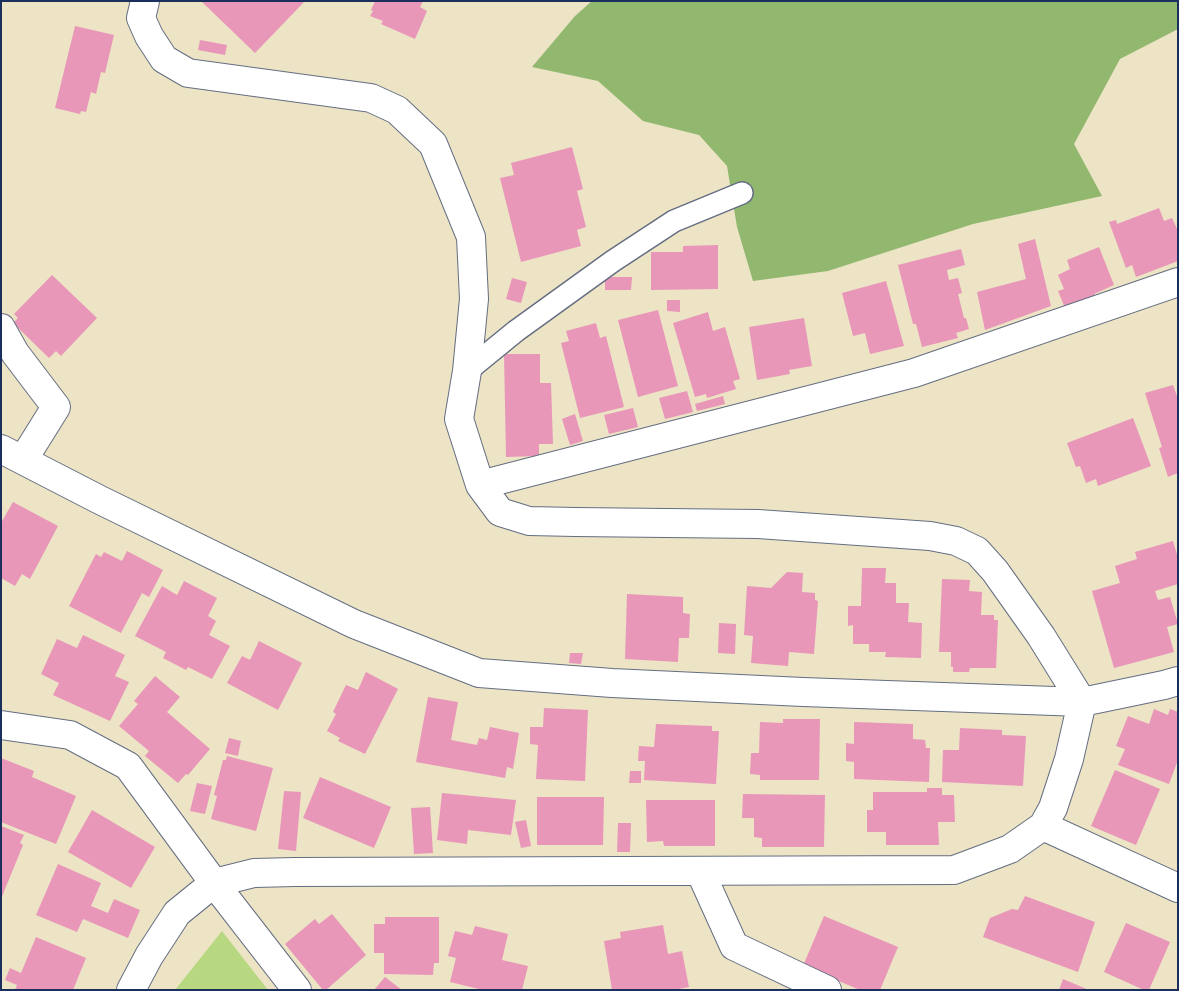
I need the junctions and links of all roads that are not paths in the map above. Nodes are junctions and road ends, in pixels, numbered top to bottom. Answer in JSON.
{"nodes":[{"id":1,"x":145,"y":1,"type":"edge"},
{"id":2,"x":742,"y":193,"type":"dead end"},
{"id":3,"x":1178,"y":282,"type":"edge"},
{"id":4,"x":1,"y":328,"type":"edge"},
{"id":5,"x":467,"y":371,"type":"junction"},
{"id":6,"x":12,"y":455,"type":"edge"},
{"id":7,"x":480,"y":485,"type":"junction"},
{"id":8,"x":1178,"y":681,"type":"edge"},
{"id":9,"x":1082,"y":702,"type":"junction"},
{"id":10,"x":1,"y":726,"type":"edge"},
{"id":11,"x":1043,"y":826,"type":"junction"},
{"id":12,"x":700,"y":870,"type":"junction"},
{"id":13,"x":214,"y":883,"type":"junction"},
{"id":14,"x":1178,"y":888,"type":"edge"},
{"id":15,"x":131,"y":990,"type":"edge"},
{"id":16,"x":297,"y":990,"type":"edge"},
{"id":17,"x":827,"y":990,"type":"edge"}],
"edges":[{"from":1,"to":5,"type":"street"},
{"from":2,"to":5,"type":"lane"},
{"from":3,"to":7,"type":"street"},
{"from":4,"to":6,"type":"street"},
{"from":5,"to":7,"type":"street"},
{"from":6,"to":9,"type":"street"},
{"from":7,"to":9,"type":"street"},
{"from":8,"to":9,"type":"street"},
{"from":9,"to":11,"type":"street"},
{"from":10,"to":13,"type":"street"},
{"from":11,"to":12,"type":"street"},
{"from":11,"to":14,"type":"street"},
{"from":12,"to":13,"type":"street"},
{"from":12,"to":17,"type":"street"},
{"from":13,"to":15,"type":"street"},
{"from":13,"to":16,"type":"street"}]}
